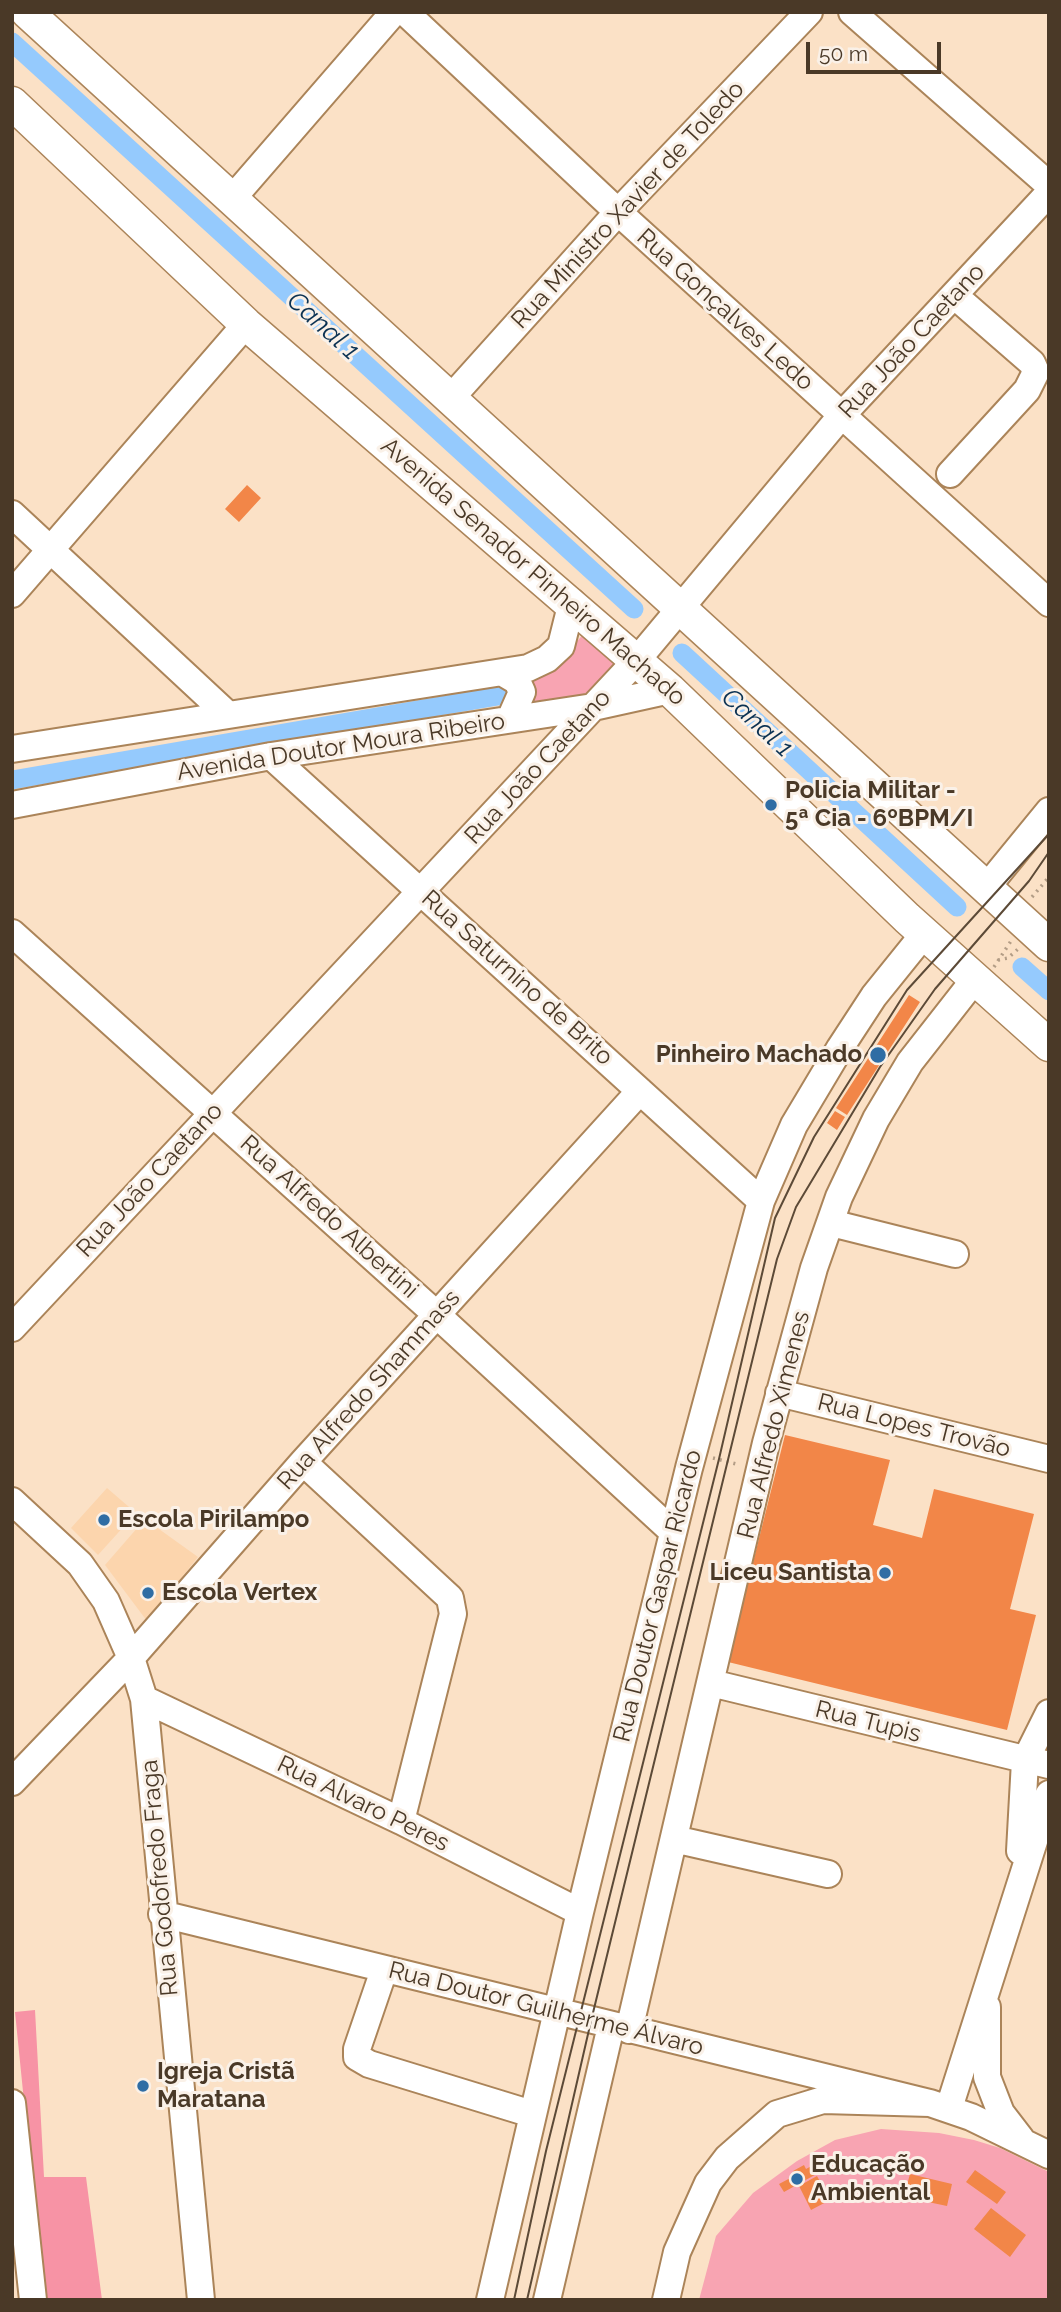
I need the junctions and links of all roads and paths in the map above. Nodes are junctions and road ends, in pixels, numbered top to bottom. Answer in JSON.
{"nodes":[{"id":1,"x":27,"y":12,"type":"edge"},
{"id":2,"x":394,"y":12,"type":"edge"},
{"id":3,"x":405,"y":12,"type":"edge"},
{"id":4,"x":808,"y":12,"type":"edge"},
{"id":5,"x":852,"y":12,"type":"edge"},
{"id":6,"x":12,"y":103,"type":"edge"},
{"id":7,"x":1049,"y":185,"type":"edge"},
{"id":8,"x":1049,"y":193,"type":"edge"},
{"id":9,"x":231,"y":200,"type":"junction"},
{"id":10,"x":618,"y":212,"type":"junction"},
{"id":11,"x":955,"y":296,"type":"junction"},
{"id":12,"x":246,"y":324,"type":"junction"},
{"id":13,"x":449,"y":400,"type":"junction"},
{"id":14,"x":841,"y":416,"type":"junction"},
{"id":15,"x":950,"y":474,"type":"dead end"},
{"id":16,"x":12,"y":514,"type":"edge"},
{"id":17,"x":51,"y":551,"type":"junction"},
{"id":18,"x":12,"y":594,"type":"edge"},
{"id":19,"x":572,"y":602,"type":"junction"},
{"id":20,"x":1049,"y":603,"type":"edge"},
{"id":21,"x":677,"y":615,"type":"junction"},
{"id":22,"x":640,"y":657,"type":"junction"},
{"id":23,"x":505,"y":674,"type":"junction"},
{"id":24,"x":670,"y":690,"type":"junction"},
{"id":25,"x":593,"y":707,"type":"junction"},
{"id":26,"x":226,"y":713,"type":"junction"},
{"id":27,"x":510,"y":719,"type":"junction"},
{"id":28,"x":12,"y":750,"type":"edge"},
{"id":29,"x":271,"y":756,"type":"junction"},
{"id":30,"x":12,"y":805,"type":"edge"},
{"id":31,"x":1049,"y":811,"type":"edge"},
{"id":32,"x":986,"y":888,"type":"junction"},
{"id":33,"x":421,"y":891,"type":"junction"},
{"id":34,"x":12,"y":933,"type":"edge"},
{"id":35,"x":924,"y":934,"type":"junction"},
{"id":36,"x":1012,"y":940,"type":"dead end"},
{"id":37,"x":1034,"y":945,"type":"edge"},
{"id":38,"x":989,"y":972,"type":"junction"},
{"id":39,"x":1049,"y":1045,"type":"edge"},
{"id":40,"x":640,"y":1091,"type":"junction"},
{"id":41,"x":213,"y":1113,"type":"junction"},
{"id":42,"x":761,"y":1201,"type":"junction"},
{"id":43,"x":831,"y":1223,"type":"junction"},
{"id":44,"x":955,"y":1254,"type":"dead end"},
{"id":45,"x":437,"y":1315,"type":"junction"},
{"id":46,"x":12,"y":1328,"type":"edge"},
{"id":47,"x":779,"y":1393,"type":"junction"},
{"id":48,"x":708,"y":1457,"type":"dead end"},
{"id":49,"x":1049,"y":1459,"type":"edge"},
{"id":50,"x":303,"y":1462,"type":"junction"},
{"id":51,"x":744,"y":1465,"type":"dead end"},
{"id":52,"x":12,"y":1501,"type":"edge"},
{"id":53,"x":673,"y":1532,"type":"junction"},
{"id":54,"x":131,"y":1658,"type":"junction"},
{"id":55,"x":711,"y":1683,"type":"junction"},
{"id":56,"x":144,"y":1699,"type":"junction"},
{"id":57,"x":1049,"y":1713,"type":"edge"},
{"id":58,"x":1037,"y":1763,"type":"edge"},
{"id":59,"x":12,"y":1782,"type":"edge"},
{"id":60,"x":1049,"y":1794,"type":"edge"},
{"id":61,"x":401,"y":1821,"type":"junction"},
{"id":62,"x":674,"y":1839,"type":"junction"},
{"id":63,"x":828,"y":1874,"type":"dead end"},
{"id":64,"x":1017,"y":1888,"type":"junction"},
{"id":65,"x":580,"y":1912,"type":"junction"},
{"id":66,"x":162,"y":1914,"type":"junction"},
{"id":67,"x":384,"y":1970,"type":"junction"},
{"id":68,"x":986,"y":1987,"type":"junction"},
{"id":69,"x":556,"y":2012,"type":"junction"},
{"id":70,"x":620,"y":2028,"type":"junction"},
{"id":71,"x":770,"y":2063,"type":"junction"},
{"id":72,"x":12,"y":2103,"type":"edge"},
{"id":73,"x":940,"y":2106,"type":"junction"},
{"id":74,"x":533,"y":2114,"type":"junction"},
{"id":75,"x":778,"y":2114,"type":"junction"},
{"id":76,"x":1021,"y":2139,"type":"junction"},
{"id":77,"x":1049,"y":2155,"type":"edge"},
{"id":78,"x":33,"y":2300,"type":"edge"},
{"id":79,"x":201,"y":2300,"type":"edge"},
{"id":80,"x":490,"y":2300,"type":"edge"},
{"id":81,"x":547,"y":2300,"type":"edge"},
{"id":82,"x":666,"y":2300,"type":"edge"}],
"edges":[{"from":1,"to":9,"type":"main road"},
{"from":2,"to":9,"type":"street"},
{"from":3,"to":10,"type":"street","name":"Rua Gonçalves Ledo"},
{"from":4,"to":10,"type":"street","name":"Rua Ministro Xavier de Toledo"},
{"from":5,"to":7,"type":"street"},
{"from":6,"to":12,"type":"main road","name":"Avenida Senador Pinheiro Machado"},
{"from":8,"to":11,"type":"street","name":"Rua João Caetano"},
{"from":9,"to":13,"type":"main road"},
{"from":10,"to":13,"type":"street","name":"Rua Ministro Xavier de Toledo"},
{"from":10,"to":14,"type":"street","name":"Rua Gonçalves Ledo"},
{"from":11,"to":14,"type":"street","name":"Rua João Caetano"},
{"from":11,"to":15,"type":"street"},
{"from":12,"to":17,"type":"street"},
{"from":12,"to":19,"type":"main road","name":"Avenida Senador Pinheiro Machado"},
{"from":13,"to":21,"type":"main road"},
{"from":14,"to":20,"type":"street","name":"Rua Gonçalves Ledo"},
{"from":14,"to":21,"type":"street","name":"Rua João Caetano"},
{"from":16,"to":17,"type":"street"},
{"from":17,"to":18,"type":"street"},
{"from":17,"to":26,"type":"street"},
{"from":19,"to":22,"type":"main road","name":"Avenida Senador Pinheiro Machado"},
{"from":19,"to":23,"type":"street","name":"Avenida Doutor Moura Ribeiro"},
{"from":21,"to":22,"type":"street","name":"Rua João Caetano"},
{"from":21,"to":32,"type":"main road"},
{"from":22,"to":24,"type":"main road","name":"Avenida Senador Pinheiro Machado"},
{"from":22,"to":25,"type":"street","name":"Rua João Caetano"},
{"from":23,"to":26,"type":"street","name":"Avenida Doutor Moura Ribeiro"},
{"from":23,"to":27,"type":"street"},
{"from":24,"to":25,"type":"street","name":"Avenida Doutor Moura Ribeiro"},
{"from":24,"to":35,"type":"main road","name":"Avenida Senador Pinheiro Machado"},
{"from":25,"to":27,"type":"street","name":"Avenida Doutor Moura Ribeiro"},
{"from":25,"to":33,"type":"street","name":"Rua João Caetano"},
{"from":26,"to":28,"type":"street","name":"Avenida Doutor Moura Ribeiro"},
{"from":27,"to":29,"type":"street","name":"Avenida Doutor Moura Ribeiro"},
{"from":29,"to":30,"type":"street","name":"Avenida Doutor Moura Ribeiro"},
{"from":29,"to":33,"type":"street","name":"Rua Saturnino de Brito"},
{"from":31,"to":32,"type":"street"},
{"from":32,"to":37,"type":"main road"},
{"from":33,"to":40,"type":"street","name":"Rua Saturnino de Brito"},
{"from":33,"to":41,"type":"street","name":"Rua João Caetano"},
{"from":34,"to":41,"type":"street","name":"Rua Alfredo Albertini"},
{"from":35,"to":38,"type":"main road","name":"Avenida Senador Pinheiro Machado"},
{"from":35,"to":42,"type":"street","name":"Rua Doutor Gaspar Ricardo"},
{"from":36,"to":38,"type":"path"},
{"from":37,"to":38,"type":"path"},
{"from":38,"to":39,"type":"main road","name":"Avenida Senador Pinheiro Machado"},
{"from":38,"to":43,"type":"street","name":"Rua Alfredo Ximenes"},
{"from":40,"to":42,"type":"street","name":"Rua Saturnino de Brito"},
{"from":40,"to":45,"type":"street","name":"Rua Alfredo Shammass"},
{"from":41,"to":45,"type":"street","name":"Rua Alfredo Albertini"},
{"from":41,"to":46,"type":"street","name":"Rua João Caetano"},
{"from":42,"to":53,"type":"street","name":"Rua Doutor Gaspar Ricardo"},
{"from":43,"to":44,"type":"street"},
{"from":43,"to":47,"type":"street","name":"Rua Alfredo Ximenes"},
{"from":45,"to":50,"type":"street","name":"Rua Alfredo Shammass"},
{"from":45,"to":53,"type":"street","name":"Rua Alfredo Albertini"},
{"from":47,"to":49,"type":"street","name":"Rua Lopes Trovão"},
{"from":47,"to":55,"type":"street","name":"Rua Alfredo Ximenes"},
{"from":48,"to":51,"type":"path"},
{"from":50,"to":54,"type":"street","name":"Rua Alfredo Shammass"},
{"from":50,"to":61,"type":"street"},
{"from":52,"to":54,"type":"street","name":"Rua Godofredo Fraga"},
{"from":53,"to":65,"type":"street","name":"Rua Doutor Gaspar Ricardo"},
{"from":54,"to":56,"type":"street","name":"Rua Godofredo Fraga"},
{"from":54,"to":59,"type":"street","name":"Rua Alfredo Shammass"},
{"from":55,"to":58,"type":"street","name":"Rua Tupis"},
{"from":55,"to":62,"type":"street","name":"Rua Alfredo Ximenes"},
{"from":56,"to":61,"type":"street","name":"Rua Alvaro Peres"},
{"from":56,"to":66,"type":"street","name":"Rua Godofredo Fraga"},
{"from":57,"to":58,"type":"street"},
{"from":58,"to":64,"type":"street"},
{"from":60,"to":64,"type":"street"},
{"from":61,"to":65,"type":"street","name":"Rua Alvaro Peres"},
{"from":62,"to":63,"type":"street"},
{"from":62,"to":70,"type":"street","name":"Rua Alfredo Ximenes"},
{"from":64,"to":68,"type":"street"},
{"from":65,"to":69,"type":"street","name":"Rua Doutor Gaspar Ricardo"},
{"from":66,"to":67,"type":"street","name":"Rua Doutor Guilherme Álvaro"},
{"from":66,"to":79,"type":"street","name":"Rua Godofredo Fraga"},
{"from":67,"to":69,"type":"street","name":"Rua Doutor Guilherme Álvaro"},
{"from":67,"to":74,"type":"street"},
{"from":68,"to":73,"type":"street"},
{"from":68,"to":76,"type":"street"},
{"from":69,"to":70,"type":"street","name":"Rua Doutor Guilherme Álvaro"},
{"from":69,"to":74,"type":"street","name":"Rua Doutor Gaspar Ricardo"},
{"from":70,"to":71,"type":"street","name":"Rua Doutor Guilherme Álvaro"},
{"from":70,"to":81,"type":"street","name":"Rua Alfredo Ximenes"},
{"from":71,"to":73,"type":"street","name":"Rua Doutor Guilherme Álvaro"},
{"from":71,"to":75,"type":"street"},
{"from":72,"to":78,"type":"street"},
{"from":73,"to":75,"type":"street"},
{"from":73,"to":76,"type":"street"},
{"from":74,"to":80,"type":"street","name":"Rua Doutor Gaspar Ricardo"},
{"from":75,"to":82,"type":"street"},
{"from":76,"to":77,"type":"street"}]}
